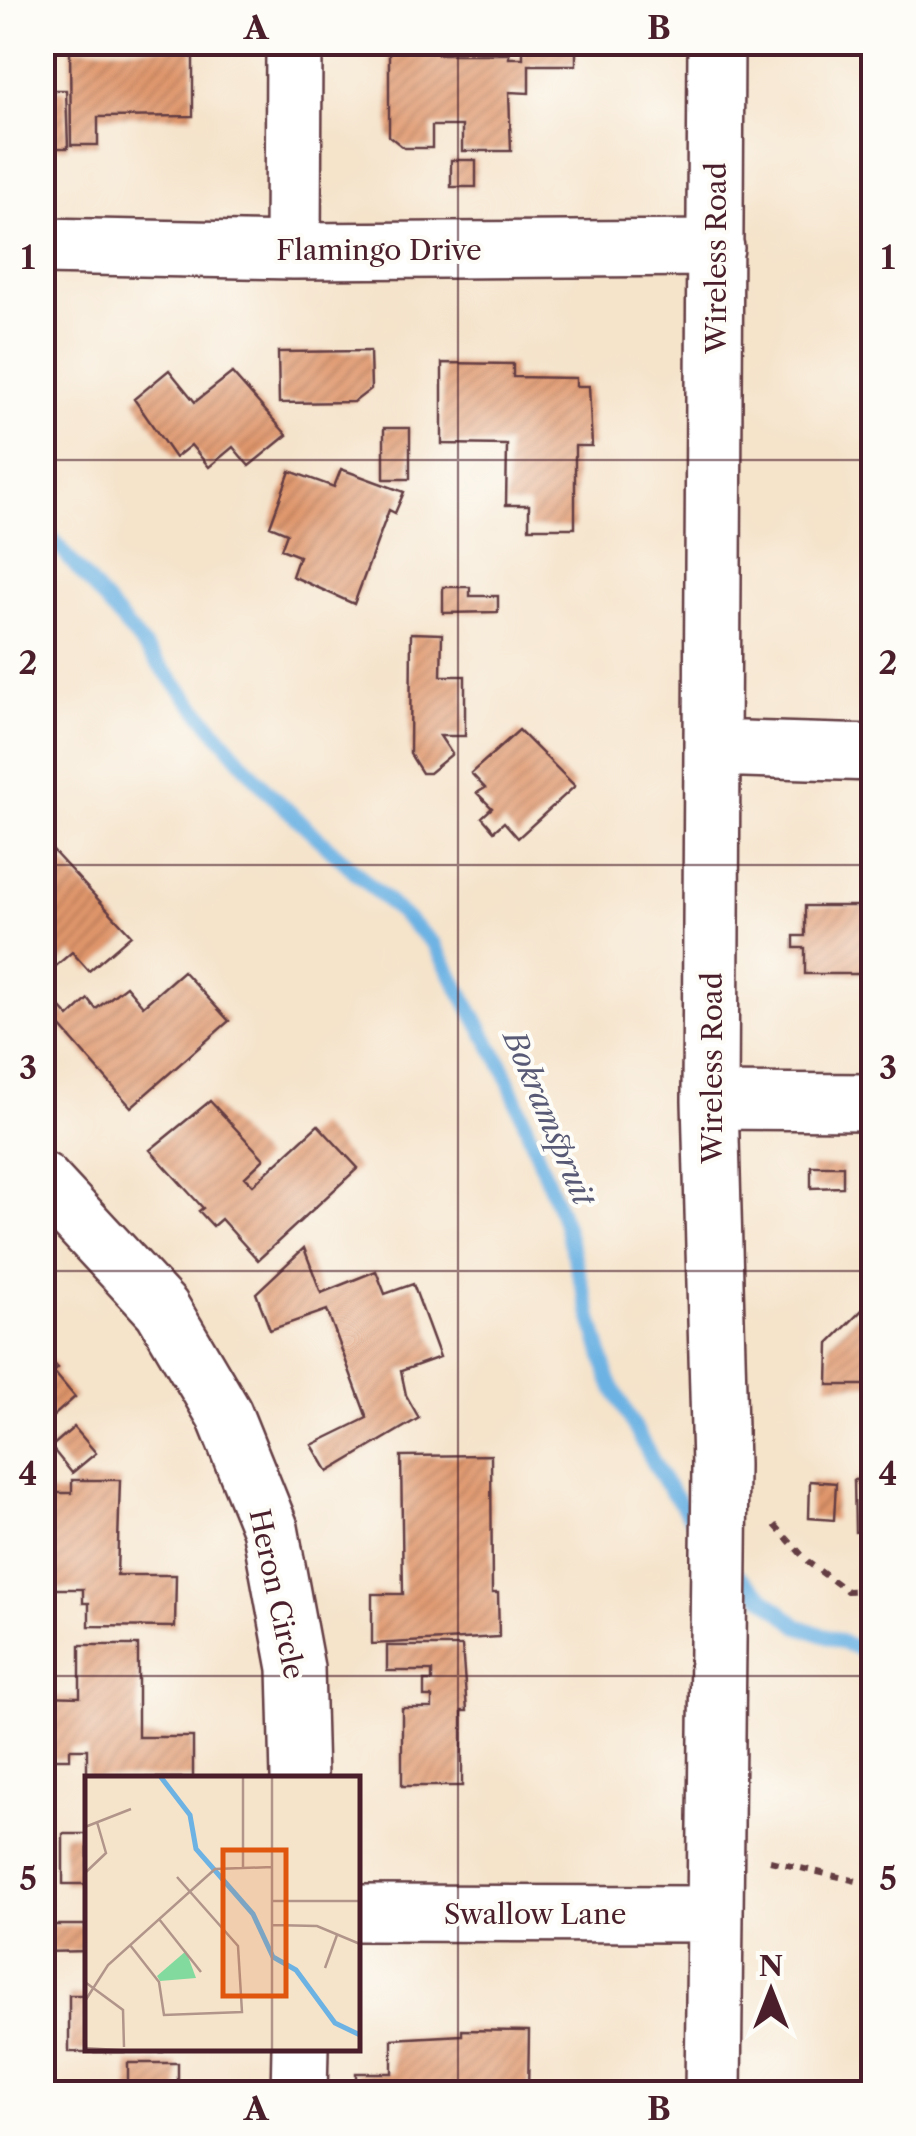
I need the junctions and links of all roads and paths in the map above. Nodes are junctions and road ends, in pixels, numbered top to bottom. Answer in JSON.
{"nodes":[{"id":1,"x":294,"y":42,"type":"edge"},
{"id":2,"x":716,"y":42,"type":"edge"},
{"id":3,"x":42,"y":246,"type":"edge"},
{"id":4,"x":716,"y":248,"type":"junction"},
{"id":5,"x":294,"y":251,"type":"junction"},
{"id":6,"x":712,"y":748,"type":"junction"},
{"id":7,"x":874,"y":753,"type":"edge"},
{"id":8,"x":710,"y":1101,"type":"junction"},
{"id":9,"x":874,"y":1102,"type":"edge"},
{"id":10,"x":42,"y":1180,"type":"edge"},
{"id":11,"x":720,"y":1460,"type":"junction"},
{"id":12,"x":874,"y":1590,"type":"edge"},
{"id":13,"x":299,"y":1776,"type":"edge"},
{"id":14,"x":714,"y":1850,"type":"junction"},
{"id":15,"x":874,"y":1885,"type":"edge"},
{"id":16,"x":360,"y":1914,"type":"edge"},
{"id":17,"x":714,"y":1914,"type":"junction"},
{"id":18,"x":300,"y":2051,"type":"edge"},
{"id":19,"x":300,"y":2094,"type":"edge"},
{"id":20,"x":714,"y":2094,"type":"edge"}],
"edges":[{"from":1,"to":5,"type":"street"},
{"from":2,"to":4,"type":"street","name":"Wireless Road"},
{"from":3,"to":5,"type":"street","name":"Flamingo Drive"},
{"from":4,"to":5,"type":"street","name":"Flamingo Drive"},
{"from":4,"to":6,"type":"street","name":"Wireless Road"},
{"from":6,"to":7,"type":"street"},
{"from":6,"to":8,"type":"street","name":"Wireless Road"},
{"from":8,"to":9,"type":"street"},
{"from":8,"to":11,"type":"street","name":"Wireless Road"},
{"from":10,"to":13,"type":"street","name":"Heron Circle"},
{"from":11,"to":12,"type":"path"},
{"from":11,"to":14,"type":"street","name":"Wireless Road"},
{"from":14,"to":15,"type":"path"},
{"from":14,"to":17,"type":"street","name":"Wireless Road"},
{"from":16,"to":17,"type":"street","name":"Swallow Lane"},
{"from":17,"to":20,"type":"street","name":"Wireless Road"},
{"from":18,"to":19,"type":"street"}]}
